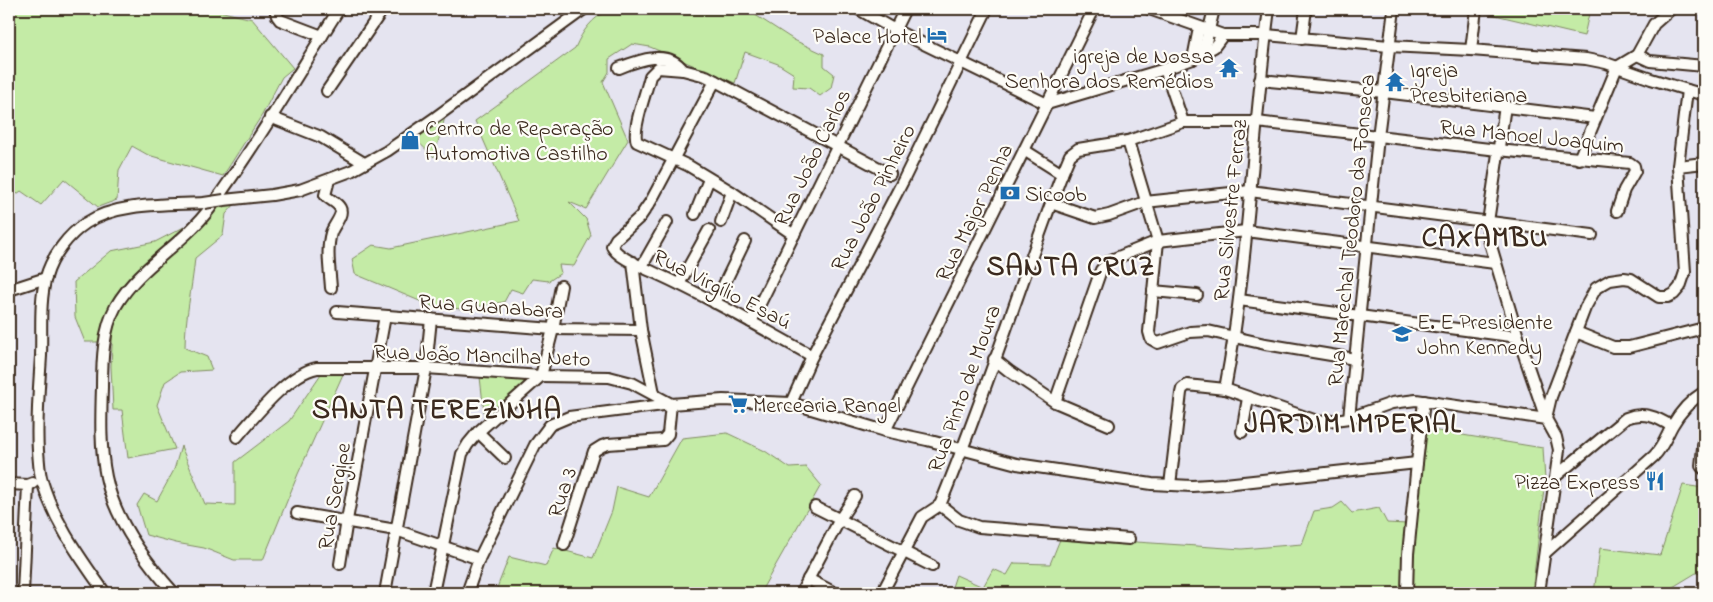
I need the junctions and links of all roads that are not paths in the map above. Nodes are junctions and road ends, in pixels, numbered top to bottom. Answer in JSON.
{"nodes":[{"id":1,"x":275,"y":9,"type":"edge"},
{"id":2,"x":339,"y":9,"type":"edge"},
{"id":3,"x":383,"y":9,"type":"edge"},
{"id":4,"x":584,"y":9,"type":"edge"},
{"id":5,"x":858,"y":9,"type":"edge"},
{"id":6,"x":905,"y":9,"type":"edge"},
{"id":7,"x":987,"y":9,"type":"edge"},
{"id":8,"x":1094,"y":9,"type":"edge"},
{"id":9,"x":1149,"y":9,"type":"edge"},
{"id":10,"x":1214,"y":9,"type":"edge"},
{"id":11,"x":1270,"y":9,"type":"edge"},
{"id":12,"x":1306,"y":9,"type":"edge"},
{"id":13,"x":1394,"y":9,"type":"edge"},
{"id":14,"x":1476,"y":9,"type":"edge"},
{"id":15,"x":1671,"y":9,"type":"edge"},
{"id":16,"x":1203,"y":29,"type":"junction"},
{"id":17,"x":895,"y":30,"type":"junction"},
{"id":18,"x":1224,"y":35,"type":"junction"},
{"id":19,"x":1266,"y":35,"type":"junction"},
{"id":20,"x":322,"y":36,"type":"junction"},
{"id":21,"x":1302,"y":39,"type":"junction"},
{"id":22,"x":1389,"y":46,"type":"junction"},
{"id":23,"x":1471,"y":50,"type":"junction"},
{"id":24,"x":1203,"y":54,"type":"junction"},
{"id":25,"x":1635,"y":56,"type":"junction"},
{"id":26,"x":1193,"y":59,"type":"junction"},
{"id":27,"x":961,"y":61,"type":"junction"},
{"id":28,"x":1657,"y":62,"type":"junction"},
{"id":29,"x":1704,"y":66,"type":"edge"},
{"id":30,"x":1617,"y":67,"type":"junction"},
{"id":31,"x":619,"y":68,"type":"dead end"},
{"id":32,"x":1166,"y":69,"type":"junction"},
{"id":33,"x":683,"y":70,"type":"junction"},
{"id":34,"x":1632,"y":72,"type":"junction"},
{"id":35,"x":1648,"y":78,"type":"junction"},
{"id":36,"x":1260,"y":80,"type":"junction"},
{"id":37,"x":714,"y":81,"type":"junction"},
{"id":38,"x":1687,"y":90,"type":"junction"},
{"id":39,"x":327,"y":91,"type":"dead end"},
{"id":40,"x":1384,"y":92,"type":"junction"},
{"id":41,"x":1704,"y":95,"type":"edge"},
{"id":42,"x":1047,"y":104,"type":"junction"},
{"id":43,"x":1505,"y":106,"type":"junction"},
{"id":44,"x":270,"y":117,"type":"junction"},
{"id":45,"x":1595,"y":118,"type":"junction"},
{"id":46,"x":1183,"y":122,"type":"junction"},
{"id":47,"x":1257,"y":122,"type":"junction"},
{"id":48,"x":1378,"y":137,"type":"junction"},
{"id":49,"x":1128,"y":141,"type":"junction"},
{"id":50,"x":838,"y":145,"type":"junction"},
{"id":51,"x":1024,"y":150,"type":"junction"},
{"id":52,"x":1498,"y":150,"type":"junction"},
{"id":53,"x":674,"y":158,"type":"junction"},
{"id":54,"x":1579,"y":159,"type":"junction"},
{"id":55,"x":364,"y":163,"type":"junction"},
{"id":56,"x":1704,"y":163,"type":"edge"},
{"id":57,"x":1678,"y":166,"type":"junction"},
{"id":58,"x":890,"y":174,"type":"dead end"},
{"id":59,"x":1062,"y":174,"type":"junction"},
{"id":60,"x":709,"y":179,"type":"junction"},
{"id":61,"x":329,"y":180,"type":"junction"},
{"id":62,"x":1250,"y":191,"type":"junction"},
{"id":63,"x":732,"y":192,"type":"junction"},
{"id":64,"x":1051,"y":202,"type":"junction"},
{"id":65,"x":1145,"y":202,"type":"junction"},
{"id":66,"x":1372,"y":207,"type":"junction"},
{"id":67,"x":1617,"y":211,"type":"dead end"},
{"id":68,"x":695,"y":214,"type":"dead end"},
{"id":69,"x":667,"y":222,"type":"dead end"},
{"id":70,"x":721,"y":222,"type":"dead end"},
{"id":71,"x":1488,"y":222,"type":"junction"},
{"id":72,"x":709,"y":230,"type":"dead end"},
{"id":73,"x":1246,"y":231,"type":"junction"},
{"id":74,"x":794,"y":235,"type":"junction"},
{"id":75,"x":1592,"y":235,"type":"dead end"},
{"id":76,"x":745,"y":241,"type":"dead end"},
{"id":77,"x":1158,"y":241,"type":"junction"},
{"id":78,"x":1367,"y":245,"type":"junction"},
{"id":79,"x":1496,"y":263,"type":"junction"},
{"id":80,"x":637,"y":264,"type":"junction"},
{"id":81,"x":46,"y":278,"type":"junction"},
{"id":82,"x":679,"y":284,"type":"junction"},
{"id":83,"x":561,"y":286,"type":"dead end"},
{"id":84,"x":331,"y":288,"type":"dead end"},
{"id":85,"x":9,"y":290,"type":"edge"},
{"id":86,"x":1153,"y":291,"type":"junction"},
{"id":87,"x":1197,"y":294,"type":"dead end"},
{"id":88,"x":1239,"y":300,"type":"junction"},
{"id":89,"x":715,"y":302,"type":"junction"},
{"id":90,"x":337,"y":312,"type":"dead end"},
{"id":91,"x":385,"y":316,"type":"junction"},
{"id":92,"x":1359,"y":317,"type":"junction"},
{"id":93,"x":431,"y":319,"type":"junction"},
{"id":94,"x":751,"y":322,"type":"junction"},
{"id":95,"x":1704,"y":328,"type":"edge"},
{"id":96,"x":553,"y":329,"type":"junction"},
{"id":97,"x":641,"y":330,"type":"junction"},
{"id":98,"x":1576,"y":332,"type":"junction"},
{"id":99,"x":1235,"y":338,"type":"junction"},
{"id":100,"x":1518,"y":338,"type":"junction"},
{"id":101,"x":812,"y":356,"type":"junction"},
{"id":102,"x":994,"y":359,"type":"junction"},
{"id":103,"x":1355,"y":359,"type":"junction"},
{"id":104,"x":376,"y":367,"type":"junction"},
{"id":105,"x":426,"y":368,"type":"junction"},
{"id":106,"x":541,"y":376,"type":"junction"},
{"id":107,"x":1225,"y":389,"type":"junction"},
{"id":108,"x":1704,"y":392,"type":"edge"},
{"id":109,"x":654,"y":394,"type":"junction"},
{"id":110,"x":1248,"y":398,"type":"junction"},
{"id":111,"x":1424,"y":401,"type":"junction"},
{"id":112,"x":791,"y":402,"type":"junction"},
{"id":113,"x":1055,"y":402,"type":"junction"},
{"id":114,"x":671,"y":404,"type":"junction"},
{"id":115,"x":1350,"y":418,"type":"junction"},
{"id":116,"x":1546,"y":418,"type":"junction"},
{"id":117,"x":1109,"y":426,"type":"dead end"},
{"id":118,"x":1672,"y":426,"type":"junction"},
{"id":119,"x":885,"y":431,"type":"junction"},
{"id":120,"x":478,"y":432,"type":"junction"},
{"id":121,"x":1242,"y":432,"type":"dead end"},
{"id":122,"x":237,"y":437,"type":"dead end"},
{"id":123,"x":1704,"y":438,"type":"edge"},
{"id":124,"x":963,"y":450,"type":"junction"},
{"id":125,"x":505,"y":458,"type":"dead end"},
{"id":126,"x":1417,"y":463,"type":"junction"},
{"id":127,"x":1704,"y":469,"type":"edge"},
{"id":128,"x":1556,"y":476,"type":"junction"},
{"id":129,"x":41,"y":479,"type":"junction"},
{"id":130,"x":9,"y":484,"type":"edge"},
{"id":131,"x":28,"y":485,"type":"junction"},
{"id":132,"x":1170,"y":485,"type":"junction"},
{"id":133,"x":855,"y":496,"type":"dead end"},
{"id":134,"x":940,"y":506,"type":"junction"},
{"id":135,"x":815,"y":507,"type":"dead end"},
{"id":136,"x":297,"y":513,"type":"dead end"},
{"id":137,"x":840,"y":519,"type":"junction"},
{"id":138,"x":347,"y":520,"type":"junction"},
{"id":139,"x":396,"y":530,"type":"junction"},
{"id":140,"x":1129,"y":539,"type":"dead end"},
{"id":141,"x":564,"y":545,"type":"dead end"},
{"id":142,"x":442,"y":547,"type":"junction"},
{"id":143,"x":904,"y":551,"type":"junction"},
{"id":144,"x":1545,"y":553,"type":"junction"},
{"id":145,"x":479,"y":559,"type":"junction"},
{"id":146,"x":340,"y":564,"type":"dead end"},
{"id":147,"x":932,"y":566,"type":"dead end"},
{"id":148,"x":808,"y":579,"type":"junction"},
{"id":149,"x":23,"y":593,"type":"edge"},
{"id":150,"x":105,"y":593,"type":"edge"},
{"id":151,"x":174,"y":593,"type":"edge"},
{"id":152,"x":385,"y":593,"type":"edge"},
{"id":153,"x":433,"y":593,"type":"edge"},
{"id":154,"x":467,"y":593,"type":"edge"},
{"id":155,"x":801,"y":593,"type":"edge"},
{"id":156,"x":835,"y":593,"type":"edge"},
{"id":157,"x":882,"y":593,"type":"edge"},
{"id":158,"x":1407,"y":593,"type":"edge"},
{"id":159,"x":1539,"y":593,"type":"edge"}],
"edges":[{"from":1,"to":20,"type":"street"},
{"from":2,"to":20,"type":"street"},
{"from":3,"to":39,"type":"street"},
{"from":4,"to":55,"type":"street"},
{"from":5,"to":17,"type":"street"},
{"from":6,"to":17,"type":"street","name":"Rua João Carlos"},
{"from":7,"to":27,"type":"street","name":"Rua João Pinheiro"},
{"from":8,"to":42,"type":"street","name":"Rua Major Penha"},
{"from":9,"to":16,"type":"street"},
{"from":10,"to":16,"type":"street"},
{"from":11,"to":19,"type":"street","name":"Rua Silvestre Ferraz"},
{"from":12,"to":21,"type":"street"},
{"from":13,"to":22,"type":"street","name":"Rua Marechal Teodoro da Fonseca"},
{"from":14,"to":23,"type":"street"},
{"from":15,"to":25,"type":"street"},
{"from":16,"to":18,"type":"street"},
{"from":16,"to":24,"type":"street"},
{"from":16,"to":26,"type":"street"},
{"from":17,"to":27,"type":"street"},
{"from":17,"to":50,"type":"street","name":"Rua João Carlos"},
{"from":18,"to":19,"type":"street"},
{"from":18,"to":24,"type":"street"},
{"from":19,"to":21,"type":"street"},
{"from":19,"to":36,"type":"street","name":"Rua Silvestre Ferraz"},
{"from":20,"to":44,"type":"street"},
{"from":21,"to":22,"type":"street"},
{"from":22,"to":23,"type":"street"},
{"from":22,"to":40,"type":"street","name":"Rua Marechal Teodoro da Fonseca"},
{"from":23,"to":30,"type":"street"},
{"from":24,"to":26,"type":"street"},
{"from":25,"to":28,"type":"street"},
{"from":25,"to":30,"type":"street"},
{"from":25,"to":34,"type":"street"},
{"from":25,"to":35,"type":"street"},
{"from":26,"to":32,"type":"street"},
{"from":27,"to":42,"type":"street"},
{"from":27,"to":101,"type":"street","name":"Rua João Pinheiro"},
{"from":28,"to":29,"type":"street"},
{"from":28,"to":35,"type":"street"},
{"from":30,"to":34,"type":"street"},
{"from":30,"to":45,"type":"street"},
{"from":31,"to":33,"type":"street"},
{"from":32,"to":42,"type":"street"},
{"from":32,"to":46,"type":"street"},
{"from":33,"to":37,"type":"street"},
{"from":33,"to":53,"type":"street"},
{"from":34,"to":35,"type":"street"},
{"from":35,"to":38,"type":"street"},
{"from":36,"to":40,"type":"street"},
{"from":36,"to":47,"type":"street","name":"Rua Silvestre Ferraz"},
{"from":37,"to":50,"type":"street"},
{"from":37,"to":53,"type":"street"},
{"from":38,"to":41,"type":"street"},
{"from":38,"to":57,"type":"street"},
{"from":40,"to":43,"type":"street"},
{"from":40,"to":48,"type":"street","name":"Rua Marechal Teodoro da Fonseca"},
{"from":42,"to":51,"type":"street","name":"Rua Major Penha"},
{"from":43,"to":45,"type":"street"},
{"from":43,"to":52,"type":"street"},
{"from":44,"to":55,"type":"street"},
{"from":44,"to":151,"type":"street"},
{"from":45,"to":54,"type":"street"},
{"from":46,"to":47,"type":"street","name":"Rua Pinto de Moura"},
{"from":46,"to":49,"type":"street","name":"Rua Pinto de Moura"},
{"from":47,"to":48,"type":"street","name":"Rua Manoel Joaquim"},
{"from":47,"to":62,"type":"street","name":"Rua Silvestre Ferraz"},
{"from":48,"to":52,"type":"street","name":"Rua Manoel Joaquim"},
{"from":48,"to":66,"type":"street","name":"Rua Marechal Teodoro da Fonseca"},
{"from":49,"to":59,"type":"street","name":"Rua Pinto de Moura"},
{"from":49,"to":65,"type":"street"},
{"from":50,"to":58,"type":"street"},
{"from":50,"to":74,"type":"street","name":"Rua João Carlos"},
{"from":51,"to":59,"type":"street"},
{"from":51,"to":119,"type":"street","name":"Rua Major Penha"},
{"from":52,"to":54,"type":"street","name":"Rua Manoel Joaquim"},
{"from":52,"to":71,"type":"street"},
{"from":53,"to":60,"type":"street"},
{"from":53,"to":80,"type":"street","name":"Rua Virgílio Esaú"},
{"from":54,"to":67,"type":"street","name":"Rua Manoel Joaquim"},
{"from":55,"to":61,"type":"street"},
{"from":56,"to":57,"type":"street"},
{"from":57,"to":98,"type":"street"},
{"from":59,"to":64,"type":"street","name":"Rua Pinto de Moura"},
{"from":60,"to":63,"type":"street"},
{"from":60,"to":68,"type":"street"},
{"from":61,"to":81,"type":"street","bridge":true},
{"from":61,"to":84,"type":"street"},
{"from":62,"to":65,"type":"street"},
{"from":62,"to":66,"type":"street"},
{"from":62,"to":73,"type":"street","name":"Rua Silvestre Ferraz"},
{"from":63,"to":70,"type":"street"},
{"from":63,"to":74,"type":"street"},
{"from":64,"to":65,"type":"street"},
{"from":64,"to":102,"type":"street","name":"Rua Pinto de Moura"},
{"from":65,"to":77,"type":"street"},
{"from":66,"to":71,"type":"street"},
{"from":66,"to":78,"type":"street","name":"Rua Marechal Teodoro da Fonseca"},
{"from":69,"to":80,"type":"street"},
{"from":71,"to":75,"type":"street"},
{"from":71,"to":79,"type":"street"},
{"from":72,"to":82,"type":"street"},
{"from":73,"to":77,"type":"street"},
{"from":73,"to":78,"type":"street"},
{"from":73,"to":88,"type":"street","name":"Rua Silvestre Ferraz"},
{"from":74,"to":94,"type":"street","name":"Rua João Carlos"},
{"from":76,"to":89,"type":"street"},
{"from":77,"to":86,"type":"street"},
{"from":77,"to":113,"type":"street"},
{"from":78,"to":79,"type":"street"},
{"from":78,"to":92,"type":"street","name":"Rua Marechal Teodoro da Fonseca"},
{"from":79,"to":100,"type":"street"},
{"from":80,"to":82,"type":"street","name":"Rua Virgílio Esaú"},
{"from":80,"to":97,"type":"street"},
{"from":81,"to":85,"type":"street"},
{"from":81,"to":129,"type":"street"},
{"from":82,"to":89,"type":"street","name":"Rua Virgílio Esaú"},
{"from":83,"to":96,"type":"street"},
{"from":86,"to":87,"type":"street"},
{"from":86,"to":99,"type":"street"},
{"from":88,"to":92,"type":"street"},
{"from":88,"to":99,"type":"street","name":"Rua Silvestre Ferraz"},
{"from":89,"to":94,"type":"street","name":"Rua Virgílio Esaú"},
{"from":90,"to":91,"type":"street","name":"Rua Guanabara"},
{"from":91,"to":93,"type":"street","name":"Rua Guanabara"},
{"from":91,"to":104,"type":"street","name":"Rua Sergipe"},
{"from":92,"to":100,"type":"street"},
{"from":92,"to":103,"type":"street","name":"Rua Marechal Teodoro da Fonseca"},
{"from":93,"to":96,"type":"street","name":"Rua Guanabara"},
{"from":93,"to":105,"type":"street"},
{"from":94,"to":101,"type":"street","name":"Rua Virgílio Esaú"},
{"from":95,"to":98,"type":"street"},
{"from":96,"to":97,"type":"street","name":"Rua Guanabara"},
{"from":96,"to":106,"type":"street"},
{"from":97,"to":109,"type":"street"},
{"from":98,"to":116,"type":"street"},
{"from":99,"to":103,"type":"street"},
{"from":99,"to":107,"type":"street","name":"Rua Silvestre Ferraz"},
{"from":100,"to":116,"type":"street"},
{"from":101,"to":112,"type":"street","name":"Rua João Pinheiro"},
{"from":102,"to":113,"type":"street"},
{"from":102,"to":124,"type":"street","name":"Rua Pinto de Moura"},
{"from":103,"to":115,"type":"street","name":"Rua Marechal Teodoro da Fonseca"},
{"from":104,"to":105,"type":"street","name":"Rua João Mancilha Neto"},
{"from":104,"to":122,"type":"street","name":"Rua João Mancilha Neto"},
{"from":104,"to":138,"type":"street","name":"Rua Sergipe"},
{"from":105,"to":106,"type":"street","name":"Rua João Mancilha Neto"},
{"from":105,"to":139,"type":"street"},
{"from":106,"to":109,"type":"street","name":"Rua João Mancilha Neto"},
{"from":106,"to":120,"type":"street"},
{"from":107,"to":110,"type":"street"},
{"from":107,"to":132,"type":"street"},
{"from":108,"to":118,"type":"street"},
{"from":109,"to":114,"type":"street","name":"Rua João Mancilha Neto"},
{"from":110,"to":115,"type":"street"},
{"from":110,"to":121,"type":"street"},
{"from":111,"to":115,"type":"street"},
{"from":111,"to":116,"type":"street"},
{"from":111,"to":126,"type":"street"},
{"from":112,"to":114,"type":"street"},
{"from":112,"to":119,"type":"street"},
{"from":113,"to":117,"type":"street"},
{"from":114,"to":141,"type":"street","name":"Rua 3"},
{"from":114,"to":145,"type":"street"},
{"from":116,"to":128,"type":"street"},
{"from":118,"to":128,"type":"street"},
{"from":118,"to":144,"type":"street"},
{"from":119,"to":124,"type":"street"},
{"from":120,"to":125,"type":"street"},
{"from":120,"to":142,"type":"street"},
{"from":123,"to":127,"type":"street"},
{"from":124,"to":132,"type":"street"},
{"from":124,"to":134,"type":"street","name":"Rua Pinto de Moura"},
{"from":126,"to":132,"type":"street"},
{"from":126,"to":158,"type":"street"},
{"from":128,"to":144,"type":"street"},
{"from":129,"to":131,"type":"street"},
{"from":129,"to":150,"type":"street"},
{"from":130,"to":131,"type":"street"},
{"from":131,"to":149,"type":"street"},
{"from":133,"to":137,"type":"street"},
{"from":134,"to":140,"type":"street"},
{"from":134,"to":143,"type":"street"},
{"from":135,"to":137,"type":"street"},
{"from":136,"to":138,"type":"street"},
{"from":137,"to":143,"type":"street"},
{"from":137,"to":148,"type":"street"},
{"from":138,"to":139,"type":"street"},
{"from":138,"to":146,"type":"street","name":"Rua Sergipe"},
{"from":139,"to":142,"type":"street"},
{"from":139,"to":152,"type":"street"},
{"from":142,"to":145,"type":"street"},
{"from":142,"to":153,"type":"street"},
{"from":143,"to":147,"type":"street"},
{"from":143,"to":157,"type":"street"},
{"from":144,"to":159,"type":"street"},
{"from":145,"to":154,"type":"street"},
{"from":148,"to":155,"type":"street"},
{"from":148,"to":156,"type":"street"}]}
